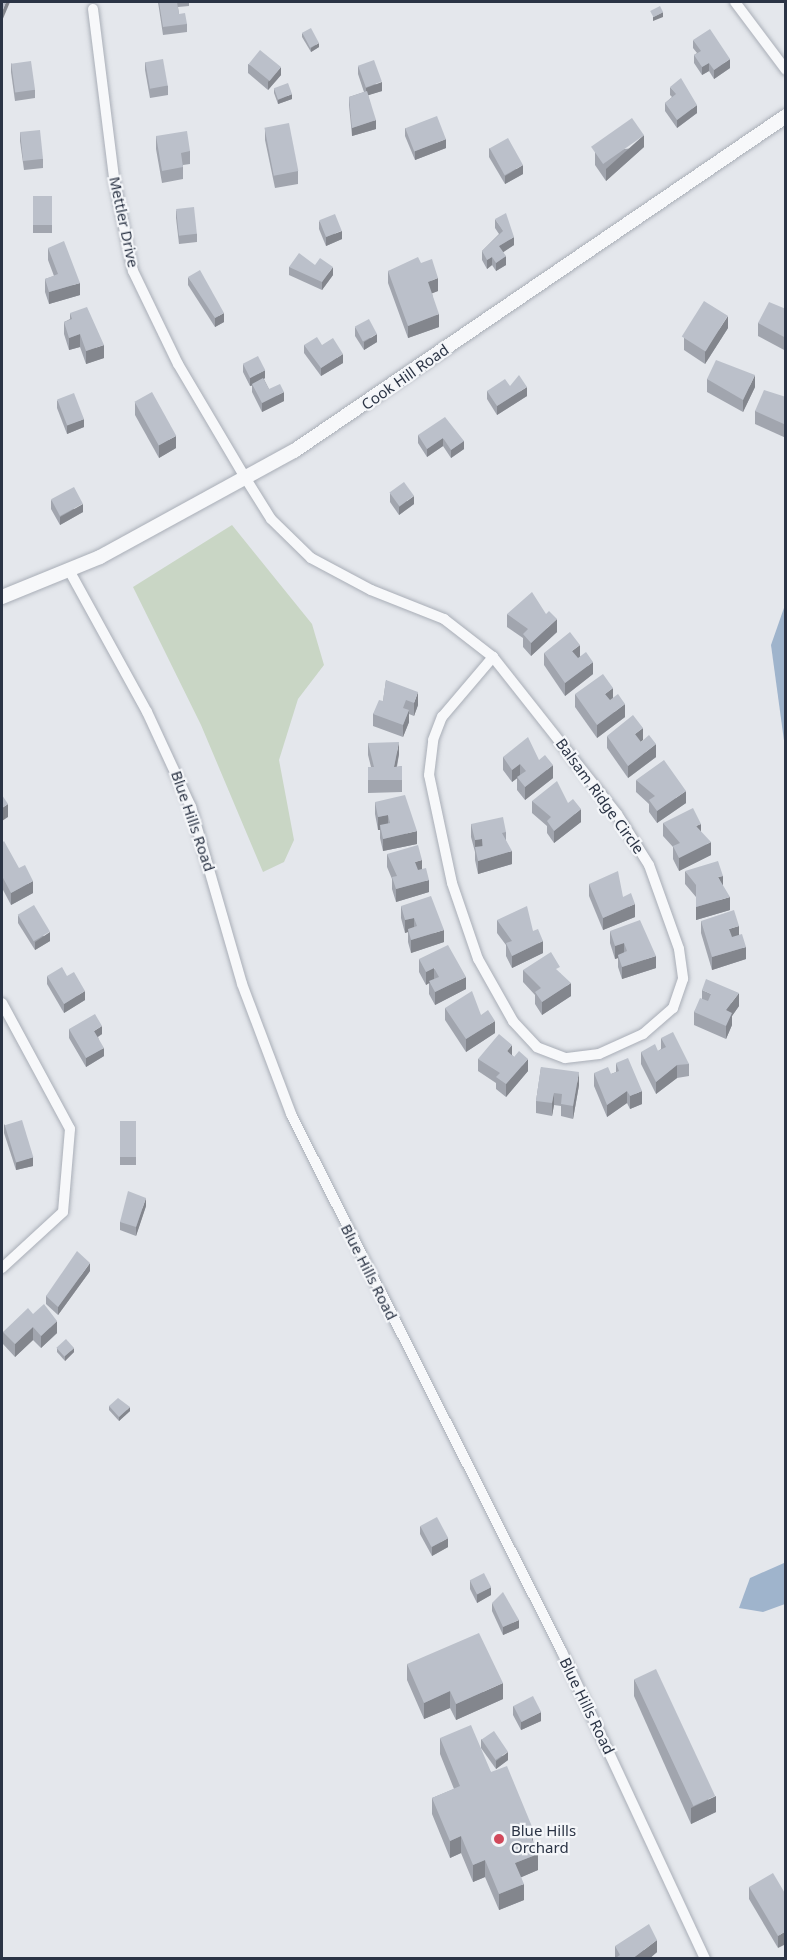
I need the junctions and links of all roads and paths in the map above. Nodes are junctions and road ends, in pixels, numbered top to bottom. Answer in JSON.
{"nodes":[{"id":1,"x":735,"y":2,"type":"edge"},
{"id":2,"x":93,"y":9,"type":"dead end"},
{"id":3,"x":786,"y":70,"type":"edge"},
{"id":4,"x":786,"y":116,"type":"edge"},
{"id":5,"x":246,"y":479,"type":"junction"},
{"id":6,"x":70,"y":572,"type":"junction"},
{"id":7,"x":2,"y":597,"type":"edge"},
{"id":8,"x":493,"y":657,"type":"junction"},
{"id":9,"x":2,"y":1003,"type":"edge"},
{"id":10,"x":2,"y":1268,"type":"edge"},
{"id":11,"x":705,"y":1959,"type":"edge"}],
"edges":[{"from":1,"to":3,"type":"street"},
{"from":2,"to":5,"type":"street","name":"Mettler Drive"},
{"from":4,"to":5,"type":"street","name":"Cook Hill Road"},
{"from":5,"to":6,"type":"street","name":"Cook Hill Road"},
{"from":5,"to":8,"type":"street","name":"Balsam Ridge Circle"},
{"from":6,"to":7,"type":"street","name":"Cook Hill Road"},
{"from":6,"to":11,"type":"street","name":"Blue Hills Road"},
{"from":8,"to":8,"type":"street","name":"Balsam Ridge Circle"},
{"from":9,"to":10,"type":"street"}]}
